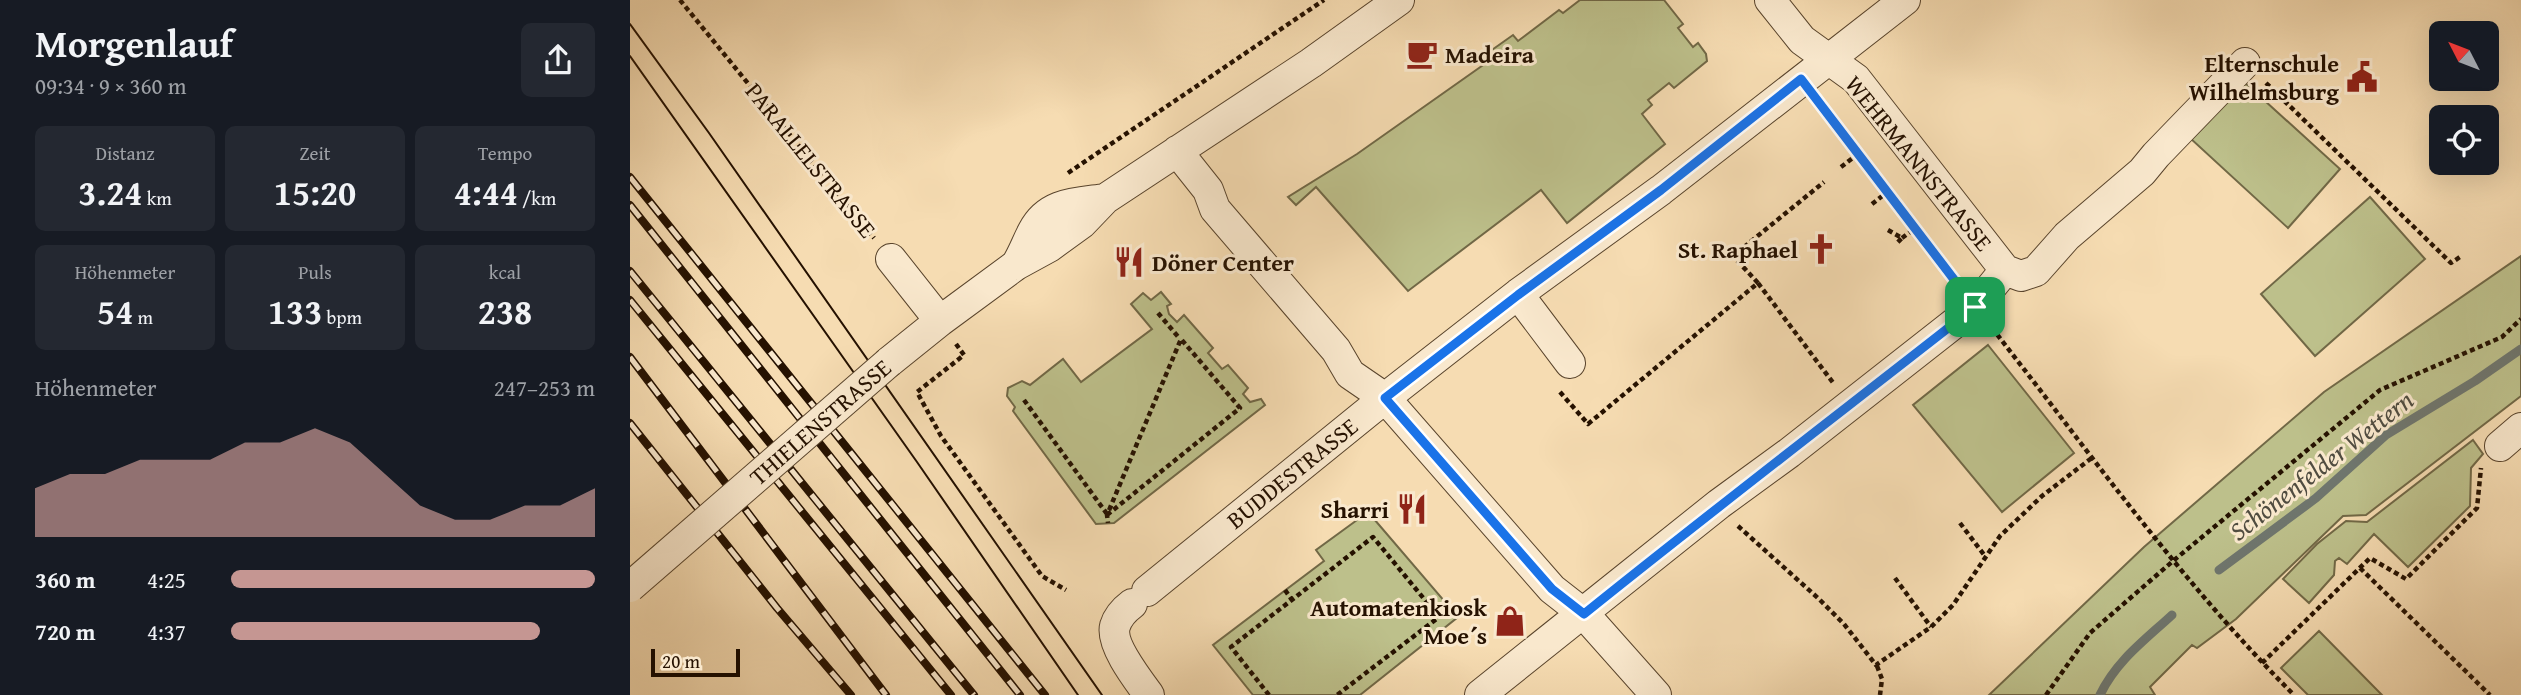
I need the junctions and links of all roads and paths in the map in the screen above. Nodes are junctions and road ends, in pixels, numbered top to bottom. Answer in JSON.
{"nodes":[{"id":1,"x":680,"y":0,"type":"edge"},
{"id":2,"x":1324,"y":0,"type":"edge"},
{"id":3,"x":1399,"y":0,"type":"edge"},
{"id":4,"x":1770,"y":0,"type":"edge"},
{"id":5,"x":1905,"y":0,"type":"edge"},
{"id":6,"x":1828,"y":58,"type":"junction"},
{"id":7,"x":2245,"y":63,"type":"joint"},
{"id":8,"x":1801,"y":79,"type":"junction"},
{"id":9,"x":1177,"y":151,"type":"junction"},
{"id":10,"x":1858,"y":154,"type":"junction"},
{"id":11,"x":1841,"y":167,"type":"dead end"},
{"id":12,"x":1064,"y":175,"type":"dead end"},
{"id":13,"x":1824,"y":182,"type":"dead end"},
{"id":14,"x":1886,"y":193,"type":"junction"},
{"id":15,"x":1872,"y":204,"type":"dead end"},
{"id":16,"x":1914,"y":229,"type":"junction"},
{"id":17,"x":1888,"y":230,"type":"dead end"},
{"id":18,"x":1902,"y":238,"type":"junction"},
{"id":19,"x":1897,"y":243,"type":"dead end"},
{"id":20,"x":2460,"y":257,"type":"dead end"},
{"id":21,"x":891,"y":259,"type":"joint"},
{"id":22,"x":2005,"y":270,"type":"junction"},
{"id":23,"x":1758,"y":283,"type":"junction"},
{"id":24,"x":1518,"y":295,"type":"junction"},
{"id":25,"x":1975,"y":307,"type":"junction"},
{"id":26,"x":1158,"y":313,"type":"dead end"},
{"id":27,"x":2521,"y":319,"type":"edge"},
{"id":28,"x":940,"y":321,"type":"junction"},
{"id":29,"x":1181,"y":339,"type":"junction"},
{"id":30,"x":953,"y":363,"type":"dead end"},
{"id":31,"x":1561,"y":373,"type":"joint"},
{"id":32,"x":1385,"y":398,"type":"junction"},
{"id":33,"x":1024,"y":400,"type":"dead end"},
{"id":34,"x":1850,"y":405,"type":"junction"},
{"id":35,"x":2511,"y":437,"type":"edge"},
{"id":36,"x":2093,"y":457,"type":"junction"},
{"id":37,"x":1720,"y":504,"type":"junction"},
{"id":38,"x":1107,"y":515,"type":"junction"},
{"id":39,"x":1108,"y":523,"type":"dead end"},
{"id":40,"x":1960,"y":523,"type":"dead end"},
{"id":41,"x":1985,"y":556,"type":"junction"},
{"id":42,"x":2173,"y":561,"type":"junction"},
{"id":43,"x":2360,"y":568,"type":"junction"},
{"id":44,"x":1895,"y":578,"type":"dead end"},
{"id":45,"x":630,"y":587,"type":"edge"},
{"id":46,"x":1066,"y":590,"type":"dead end"},
{"id":47,"x":1285,"y":590,"type":"dead end"},
{"id":48,"x":1292,"y":600,"type":"junction"},
{"id":49,"x":1584,"y":614,"type":"junction"},
{"id":50,"x":1930,"y":627,"type":"junction"},
{"id":51,"x":2262,"y":663,"type":"junction"},
{"id":52,"x":1877,"y":665,"type":"junction"},
{"id":53,"x":1149,"y":695,"type":"edge"},
{"id":54,"x":1269,"y":695,"type":"edge"},
{"id":55,"x":1337,"y":695,"type":"edge"},
{"id":56,"x":1480,"y":695,"type":"edge"},
{"id":57,"x":1656,"y":695,"type":"edge"},
{"id":58,"x":1880,"y":695,"type":"edge"},
{"id":59,"x":2046,"y":695,"type":"edge"},
{"id":60,"x":2294,"y":695,"type":"edge"},
{"id":61,"x":2490,"y":695,"type":"edge"}],
"edges":[{"from":1,"to":21,"type":"path","name":"PARALLELSTRASSE"},
{"from":2,"to":12,"type":"path"},
{"from":3,"to":9,"type":"street","name":"THIELENSTRASSE"},
{"from":4,"to":6,"type":"street","name":"WEHRMANNSTRASSE"},
{"from":5,"to":6,"type":"street","name":"BUDDESTRASSE"},
{"from":6,"to":8,"type":"street","name":"BUDDESTRASSE"},
{"from":6,"to":22,"type":"street","name":"WEHRMANNSTRASSE"},
{"from":7,"to":20,"type":"path"},
{"from":7,"to":22,"type":"street"},
{"from":8,"to":10,"type":"path"},
{"from":8,"to":24,"type":"street","name":"BUDDESTRASSE"},
{"from":9,"to":28,"type":"street","name":"THIELENSTRASSE"},
{"from":9,"to":32,"type":"street"},
{"from":10,"to":11,"type":"path"},
{"from":10,"to":14,"type":"path"},
{"from":13,"to":23,"type":"path"},
{"from":14,"to":15,"type":"path"},
{"from":14,"to":16,"type":"path"},
{"from":16,"to":18,"type":"path"},
{"from":16,"to":25,"type":"path"},
{"from":17,"to":18,"type":"path"},
{"from":18,"to":19,"type":"path"},
{"from":21,"to":28,"type":"street","name":"PARALLELSTRASSE"},
{"from":22,"to":25,"type":"street"},
{"from":23,"to":31,"type":"path"},
{"from":23,"to":34,"type":"path"},
{"from":24,"to":31,"type":"street"},
{"from":24,"to":32,"type":"street","name":"BUDDESTRASSE"},
{"from":25,"to":34,"type":"street"},
{"from":25,"to":36,"type":"path"},
{"from":26,"to":29,"type":"path"},
{"from":27,"to":42,"type":"path"},
{"from":28,"to":45,"type":"street","name":"THIELENSTRASSE","bridge":true},
{"from":29,"to":38,"type":"path"},
{"from":29,"to":38,"type":"path"},
{"from":30,"to":46,"type":"path"},
{"from":32,"to":49,"type":"street"},
{"from":32,"to":53,"type":"street","name":"BUDDESTRASSE"},
{"from":33,"to":38,"type":"path"},
{"from":34,"to":37,"type":"street"},
{"from":35,"to":43,"type":"path"},
{"from":36,"to":41,"type":"path"},
{"from":36,"to":42,"type":"path"},
{"from":37,"to":49,"type":"street"},
{"from":37,"to":52,"type":"path"},
{"from":38,"to":39,"type":"path"},
{"from":40,"to":41,"type":"path"},
{"from":41,"to":50,"type":"path"},
{"from":42,"to":51,"type":"path"},
{"from":42,"to":59,"type":"path"},
{"from":43,"to":51,"type":"path"},
{"from":43,"to":61,"type":"path"},
{"from":44,"to":50,"type":"path"},
{"from":47,"to":48,"type":"path"},
{"from":48,"to":54,"type":"path"},
{"from":48,"to":55,"type":"path"},
{"from":49,"to":56,"type":"street"},
{"from":49,"to":57,"type":"street"},
{"from":50,"to":52,"type":"path"},
{"from":51,"to":60,"type":"path"},
{"from":52,"to":58,"type":"path"}]}
